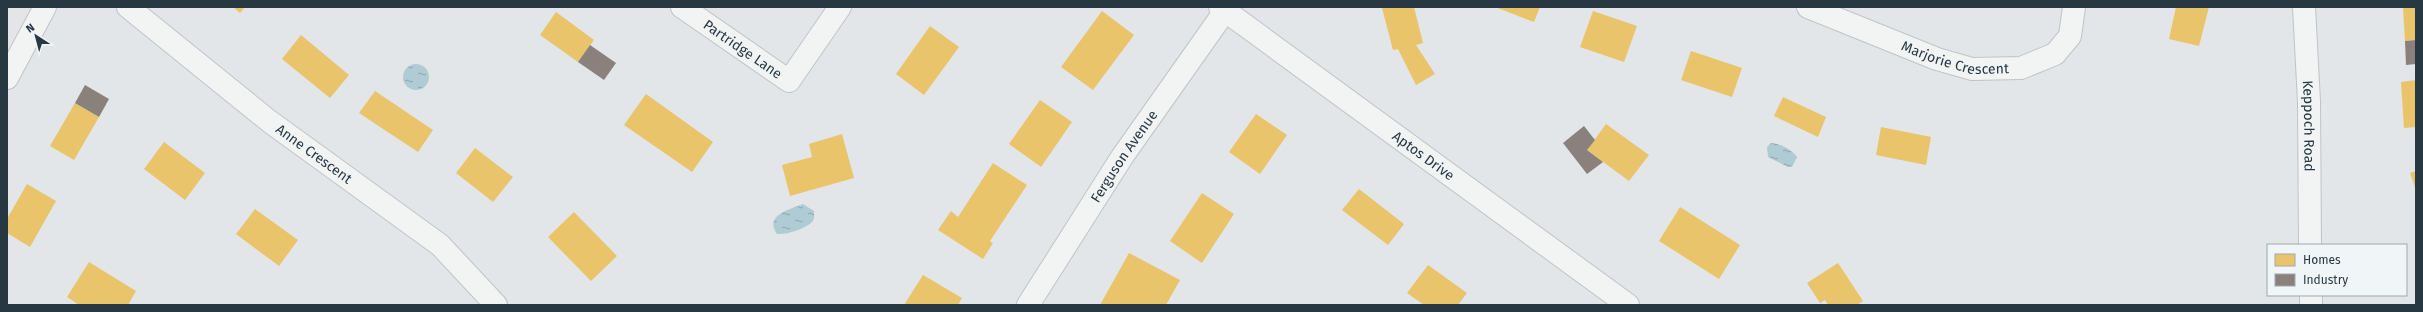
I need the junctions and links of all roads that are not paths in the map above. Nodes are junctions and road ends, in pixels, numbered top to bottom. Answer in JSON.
{"nodes":[{"id":1,"x":45,"y":7,"type":"edge"},
{"id":2,"x":128,"y":7,"type":"edge"},
{"id":3,"x":682,"y":7,"type":"edge"},
{"id":4,"x":840,"y":7,"type":"edge"},
{"id":5,"x":1808,"y":7,"type":"edge"},
{"id":6,"x":2074,"y":7,"type":"edge"},
{"id":7,"x":2304,"y":7,"type":"edge"},
{"id":8,"x":1222,"y":9,"type":"edge"},
{"id":9,"x":7,"y":78,"type":"edge"},
{"id":10,"x":2310,"y":244,"type":"edge"},
{"id":11,"x":496,"y":305,"type":"edge"},
{"id":12,"x":1028,"y":305,"type":"edge"},
{"id":13,"x":1628,"y":305,"type":"edge"}],
"edges":[{"from":1,"to":9,"type":"street"},
{"from":2,"to":11,"type":"street","name":"Anne Crescent"},
{"from":3,"to":4,"type":"street","name":"Partridge Lane"},
{"from":5,"to":6,"type":"street","name":"Marjorie Crescent"},
{"from":7,"to":10,"type":"street","name":"Keppoch Road"},
{"from":8,"to":12,"type":"street","name":"Ferguson Avenue"},
{"from":8,"to":13,"type":"street","name":"Aptos Drive"}]}
